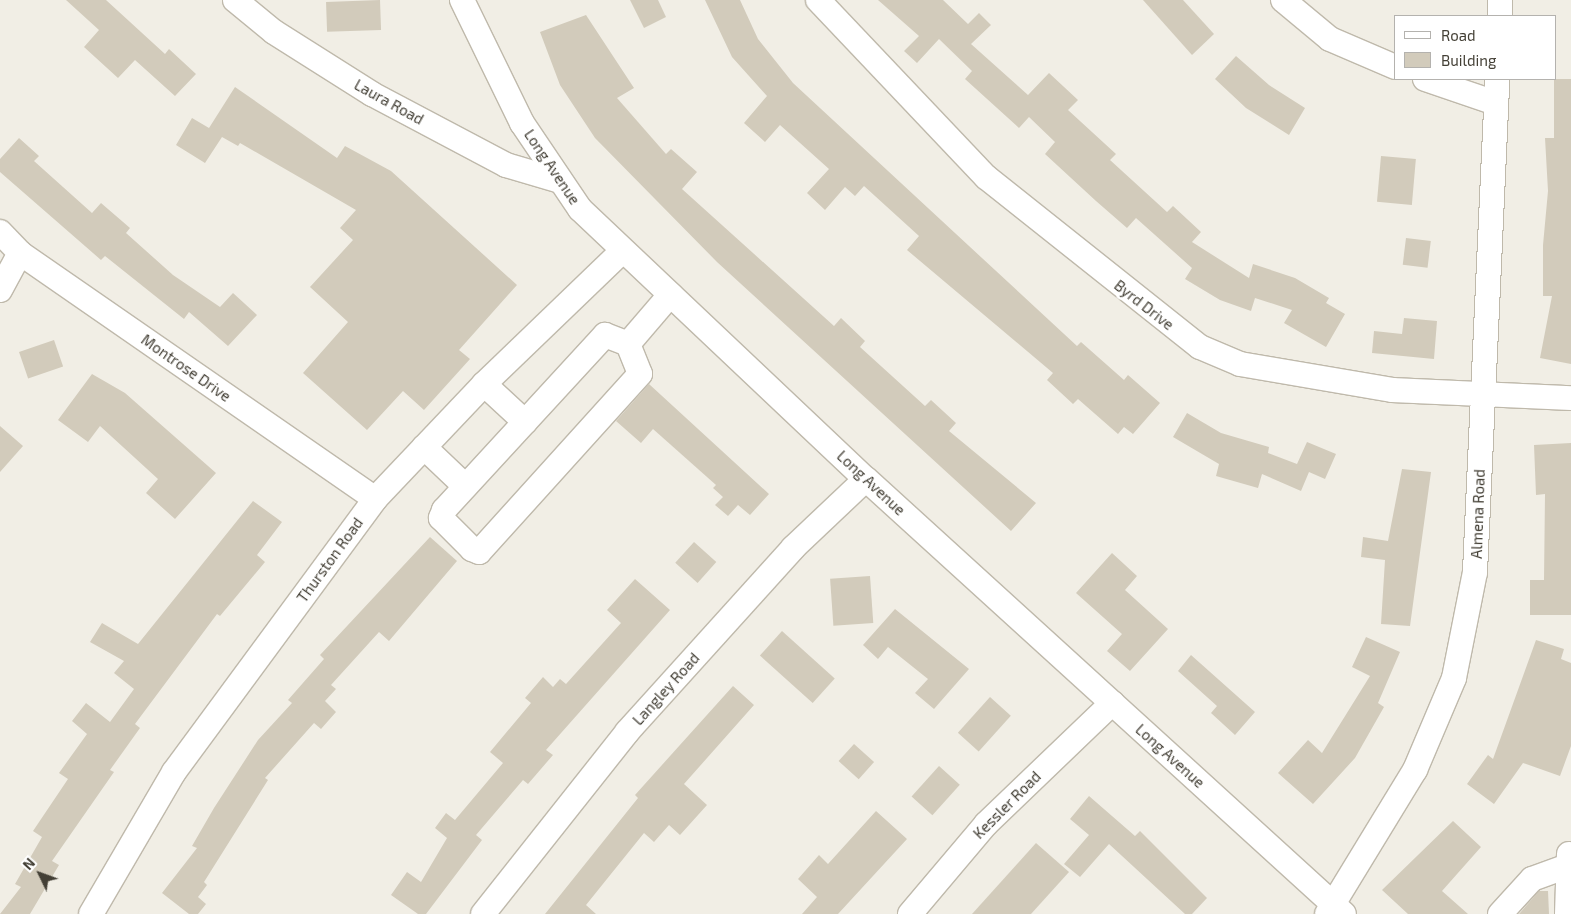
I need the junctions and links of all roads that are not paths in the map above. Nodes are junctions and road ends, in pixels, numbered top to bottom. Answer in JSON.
{"nodes":[{"id":1,"x":235,"y":0,"type":"edge"},
{"id":2,"x":462,"y":0,"type":"edge"},
{"id":3,"x":818,"y":0,"type":"edge"},
{"id":4,"x":1282,"y":0,"type":"edge"},
{"id":5,"x":1500,"y":0,"type":"edge"},
{"id":6,"x":1500,"y":15,"type":"edge"},
{"id":7,"x":1394,"y":67,"type":"edge"},
{"id":8,"x":1428,"y":80,"type":"edge"},
{"id":9,"x":1497,"y":80,"type":"edge"},
{"id":10,"x":1496,"y":103,"type":"junction"},
{"id":11,"x":557,"y":180,"type":"junction"},
{"id":12,"x":0,"y":232,"type":"edge"},
{"id":13,"x":622,"y":250,"type":"junction"},
{"id":14,"x":20,"y":253,"type":"junction"},
{"id":15,"x":0,"y":290,"type":"edge"},
{"id":16,"x":670,"y":295,"type":"junction"},
{"id":17,"x":628,"y":344,"type":"junction"},
{"id":18,"x":484,"y":384,"type":"junction"},
{"id":19,"x":1483,"y":393,"type":"junction"},
{"id":20,"x":1571,"y":398,"type":"edge"},
{"id":21,"x":525,"y":422,"type":"junction"},
{"id":22,"x":424,"y":447,"type":"junction"},
{"id":23,"x":866,"y":479,"type":"junction"},
{"id":24,"x":465,"y":486,"type":"junction"},
{"id":25,"x":375,"y":499,"type":"junction"},
{"id":26,"x":1112,"y":703,"type":"junction"},
{"id":27,"x":1569,"y":860,"type":"edge"},
{"id":28,"x":1568,"y":906,"type":"edge"},
{"id":29,"x":1335,"y":911,"type":"edge"},
{"id":30,"x":92,"y":914,"type":"edge"},
{"id":31,"x":483,"y":914,"type":"edge"},
{"id":32,"x":910,"y":914,"type":"edge"},
{"id":33,"x":1500,"y":914,"type":"edge"}],
"edges":[{"from":1,"to":11,"type":"street","name":"Laura Road"},
{"from":2,"to":11,"type":"street","name":"Long Avenue"},
{"from":3,"to":19,"type":"street","name":"Byrd Drive"},
{"from":4,"to":7,"type":"street"},
{"from":5,"to":6,"type":"street"},
{"from":8,"to":10,"type":"street"},
{"from":9,"to":10,"type":"street","name":"Almena Road"},
{"from":10,"to":19,"type":"street","name":"Almena Road"},
{"from":11,"to":13,"type":"street","name":"Long Avenue"},
{"from":12,"to":14,"type":"street","name":"Montrose Drive"},
{"from":13,"to":16,"type":"street","name":"Long Avenue"},
{"from":13,"to":18,"type":"street","name":"Thurston Road"},
{"from":14,"to":15,"type":"street"},
{"from":14,"to":25,"type":"street","name":"Montrose Drive"},
{"from":16,"to":17,"type":"street"},
{"from":16,"to":23,"type":"street","name":"Long Avenue"},
{"from":17,"to":21,"type":"street"},
{"from":17,"to":24,"type":"street"},
{"from":18,"to":21,"type":"street"},
{"from":18,"to":22,"type":"street","name":"Thurston Road"},
{"from":19,"to":20,"type":"street","name":"Byrd Drive"},
{"from":19,"to":29,"type":"street","name":"Almena Road"},
{"from":21,"to":24,"type":"street"},
{"from":22,"to":24,"type":"street"},
{"from":22,"to":25,"type":"street","name":"Thurston Road"},
{"from":23,"to":26,"type":"street","name":"Long Avenue"},
{"from":23,"to":31,"type":"street","name":"Langley Road"},
{"from":25,"to":30,"type":"street","name":"Thurston Road"},
{"from":26,"to":29,"type":"street","name":"Long Avenue"},
{"from":26,"to":32,"type":"street","name":"Kessler Road"},
{"from":27,"to":28,"type":"street"},
{"from":27,"to":33,"type":"street"}]}
